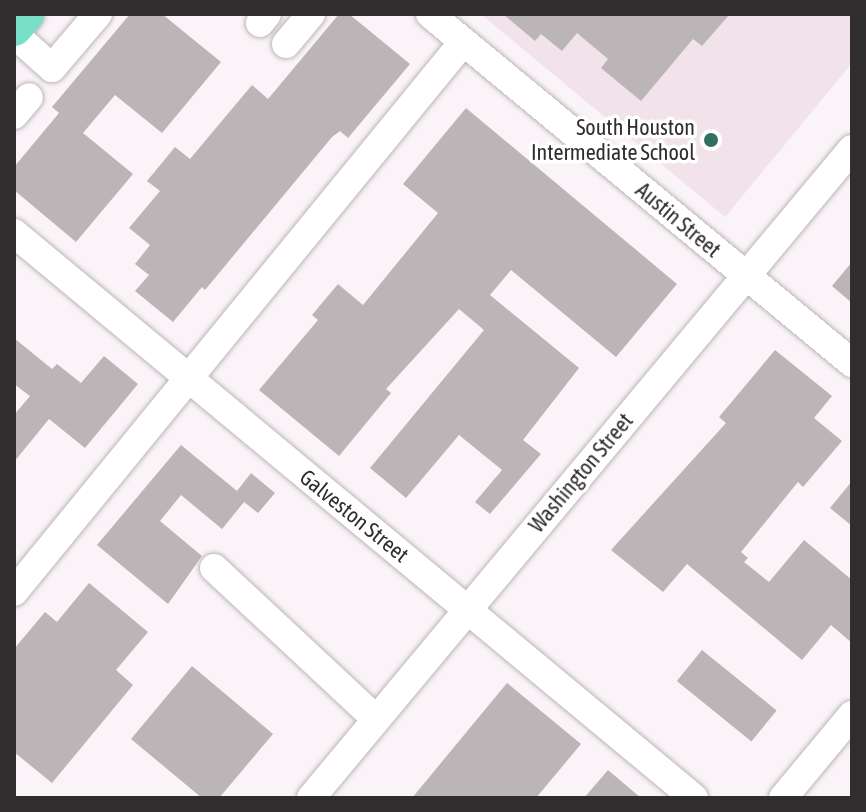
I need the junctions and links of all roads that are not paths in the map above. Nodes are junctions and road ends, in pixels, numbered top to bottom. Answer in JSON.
{"nodes":[{"id":1,"x":26,"y":14,"type":"edge"},
{"id":2,"x":98,"y":14,"type":"edge"},
{"id":3,"x":311,"y":14,"type":"edge"},
{"id":4,"x":430,"y":14,"type":"edge"},
{"id":5,"x":14,"y":31,"type":"edge"},
{"id":6,"x":463,"y":42,"type":"junction"},
{"id":7,"x":286,"y":44,"type":"dead end"},
{"id":8,"x":852,"y":149,"type":"edge"},
{"id":9,"x":14,"y":233,"type":"edge"},
{"id":10,"x":746,"y":277,"type":"junction"},
{"id":11,"x":852,"y":363,"type":"edge"},
{"id":12,"x":190,"y":382,"type":"junction"},
{"id":13,"x":214,"y":568,"type":"dead end"},
{"id":14,"x":14,"y":592,"type":"edge"},
{"id":15,"x":468,"y":609,"type":"junction"},
{"id":16,"x":852,"y":715,"type":"edge"},
{"id":17,"x":376,"y":719,"type":"junction"},
{"id":18,"x":311,"y":798,"type":"edge"},
{"id":19,"x":694,"y":798,"type":"edge"},
{"id":20,"x":783,"y":798,"type":"edge"}],
"edges":[{"from":1,"to":5,"type":"main road"},
{"from":2,"to":5,"type":"street"},
{"from":3,"to":7,"type":"street"},
{"from":4,"to":6,"type":"street","name":"Austin Street"},
{"from":6,"to":10,"type":"street","name":"Austin Street"},
{"from":6,"to":12,"type":"street"},
{"from":8,"to":10,"type":"street","name":"Washington Street"},
{"from":9,"to":12,"type":"street","name":"Galveston Street"},
{"from":10,"to":11,"type":"street","name":"Austin Street"},
{"from":10,"to":15,"type":"street","name":"Washington Street"},
{"from":12,"to":14,"type":"street"},
{"from":12,"to":15,"type":"street","name":"Galveston Street"},
{"from":13,"to":17,"type":"street"},
{"from":15,"to":17,"type":"street","name":"Washington Street"},
{"from":15,"to":19,"type":"street","name":"Galveston Street"},
{"from":16,"to":20,"type":"street"},
{"from":17,"to":18,"type":"street","name":"Washington Street"}]}
